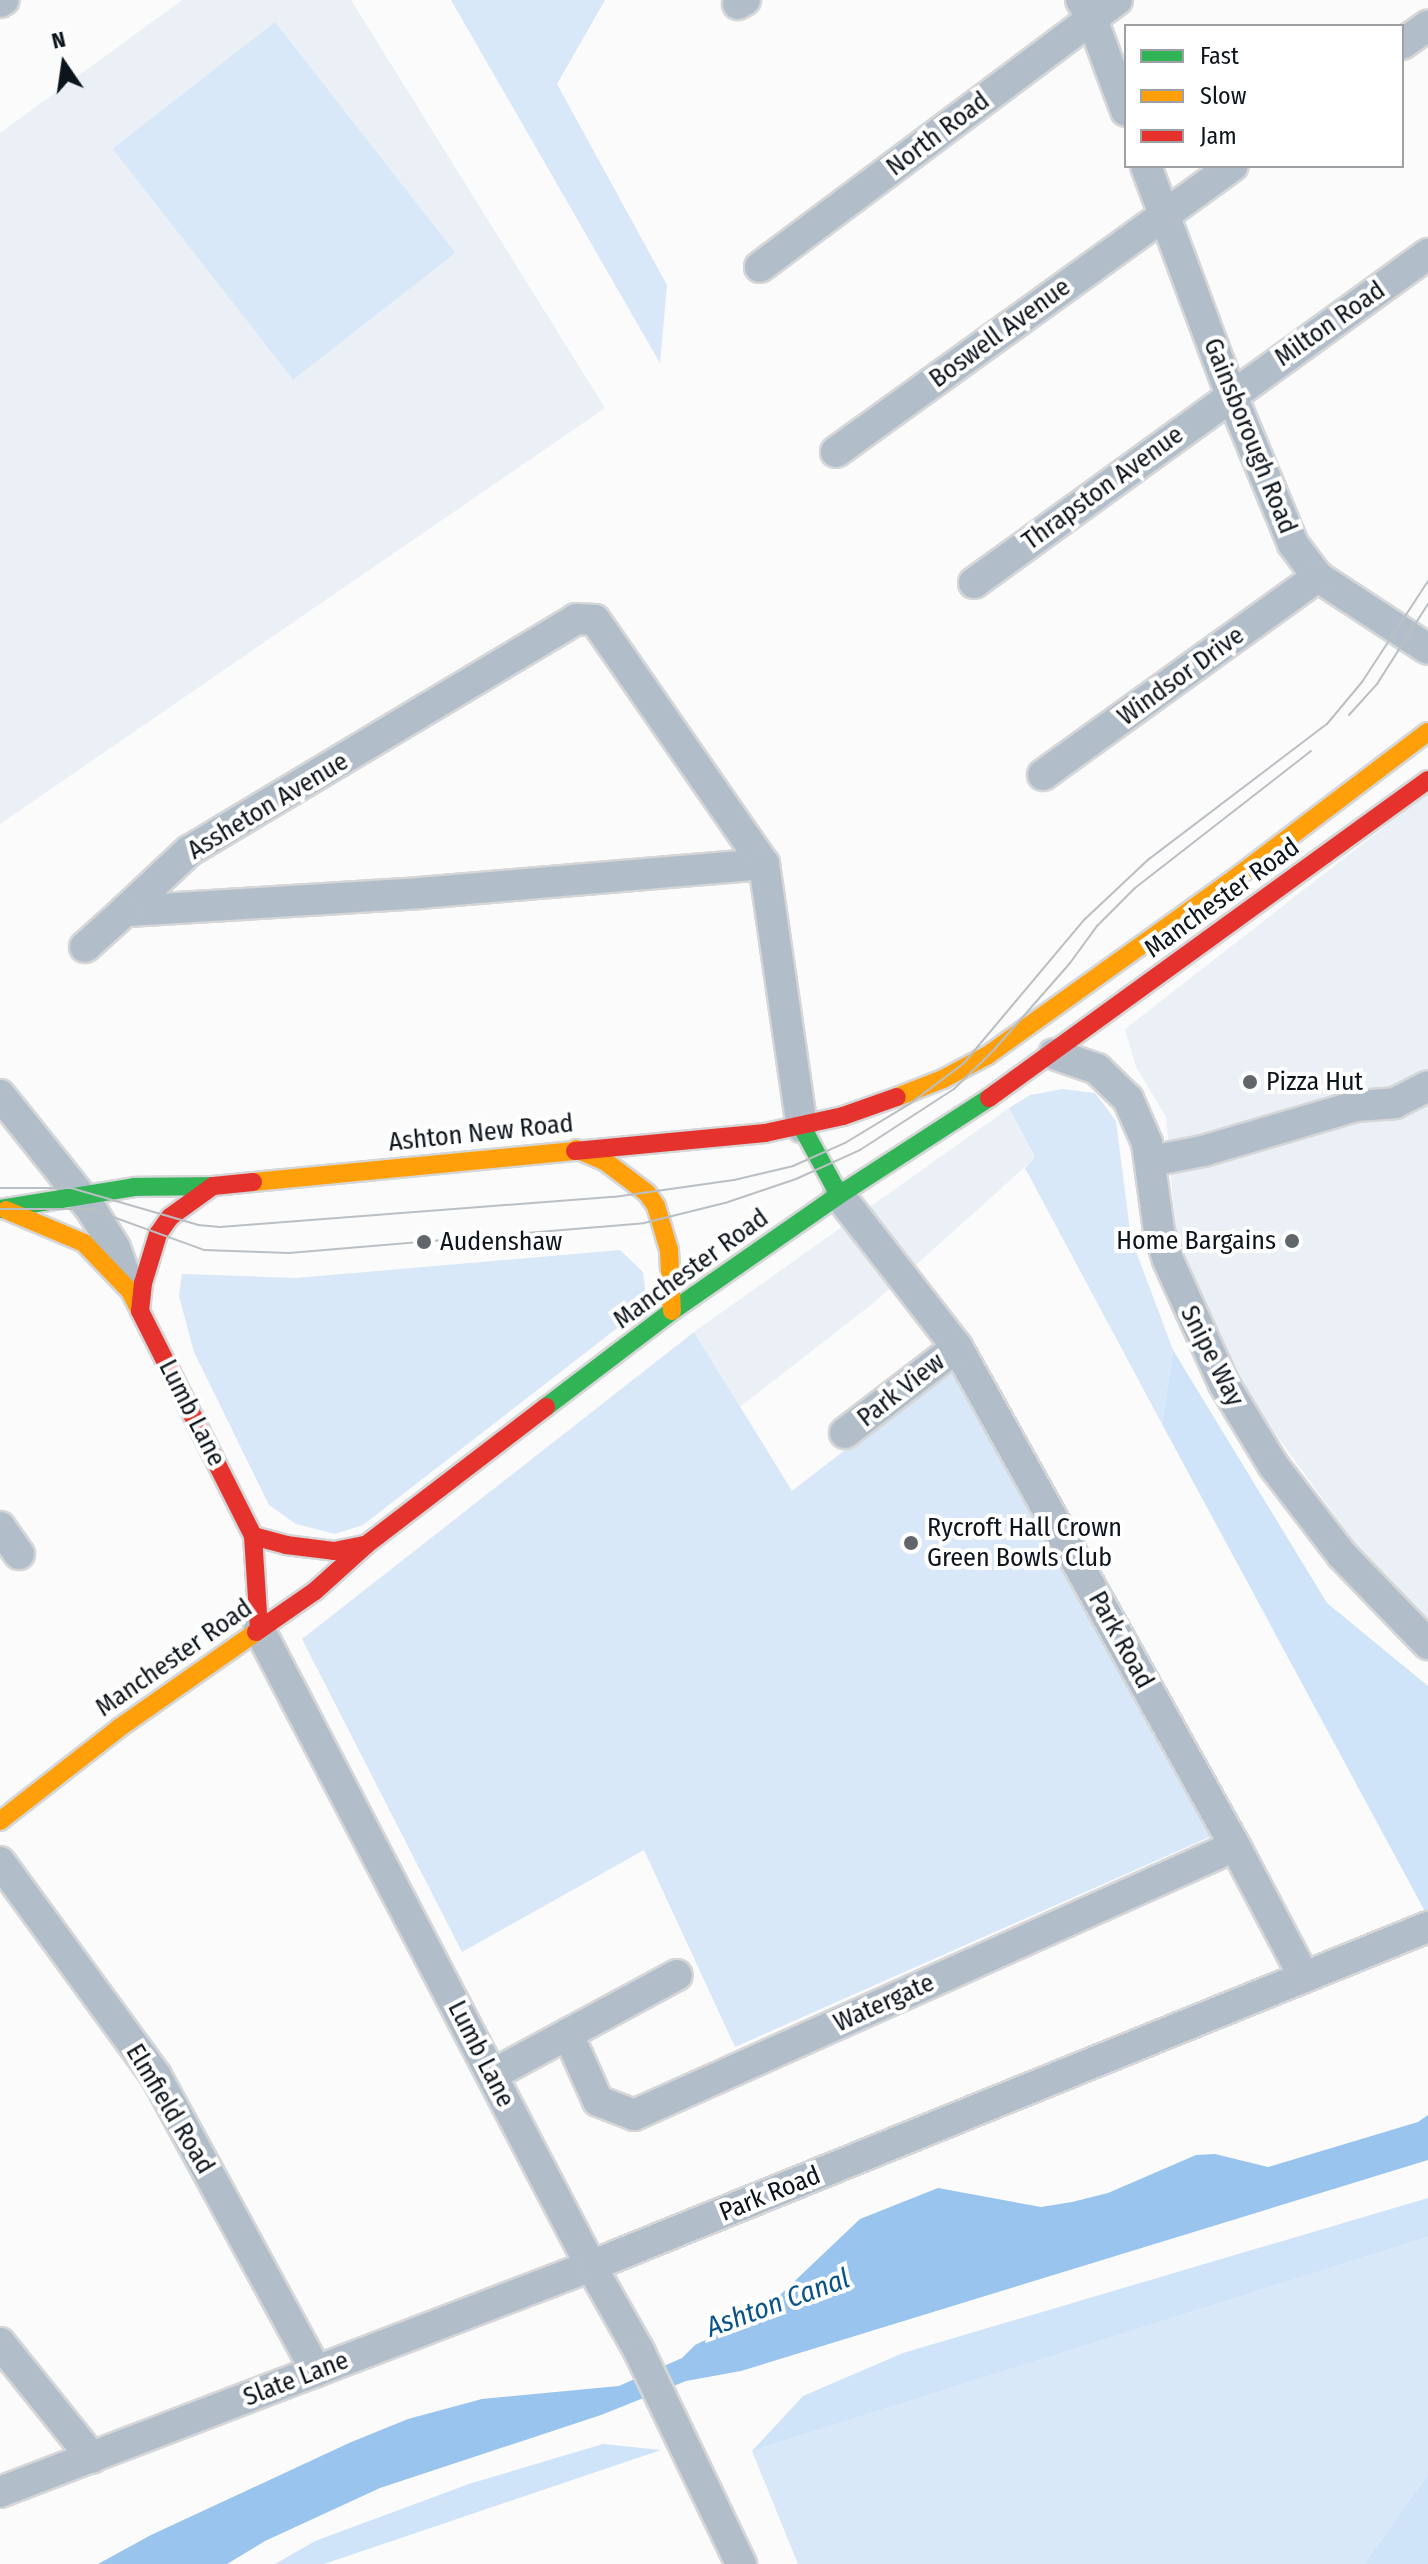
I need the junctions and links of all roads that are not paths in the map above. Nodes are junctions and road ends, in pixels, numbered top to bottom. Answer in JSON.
{"nodes":[{"id":1,"x":1117,"y":0,"type":"edge"},
{"id":2,"x":1087,"y":9,"type":"edge"},
{"id":3,"x":1428,"y":26,"type":"edge"},
{"id":4,"x":1404,"y":43,"type":"edge"},
{"id":5,"x":1124,"y":106,"type":"edge"},
{"id":6,"x":1147,"y":168,"type":"edge"},
{"id":7,"x":1230,"y":168,"type":"edge"},
{"id":8,"x":1165,"y":215,"type":"junction"},
{"id":9,"x":1428,"y":254,"type":"edge"},
{"id":10,"x":760,"y":267,"type":"dead end"},
{"id":11,"x":1231,"y":394,"type":"junction"},
{"id":12,"x":836,"y":452,"type":"dead end"},
{"id":13,"x":1318,"y":577,"type":"junction"},
{"id":14,"x":974,"y":583,"type":"dead end"},
{"id":15,"x":1428,"y":649,"type":"edge"},
{"id":16,"x":1428,"y":713,"type":"edge"},
{"id":17,"x":1420,"y":738,"type":"edge"},
{"id":18,"x":1043,"y":775,"type":"dead end"},
{"id":19,"x":1428,"y":780,"type":"edge"},
{"id":20,"x":764,"y":864,"type":"junction"},
{"id":21,"x":125,"y":911,"type":"junction"},
{"id":22,"x":85,"y":947,"type":"dead end"},
{"id":23,"x":1054,"y":1054,"type":"junction"},
{"id":24,"x":1428,"y":1086,"type":"edge"},
{"id":25,"x":0,"y":1095,"type":"edge"},
{"id":26,"x":883,"y":1102,"type":"joint"},
{"id":27,"x":802,"y":1127,"type":"junction"},
{"id":28,"x":576,"y":1149,"type":"junction"},
{"id":29,"x":1151,"y":1161,"type":"junction"},
{"id":30,"x":213,"y":1186,"type":"junction"},
{"id":31,"x":839,"y":1195,"type":"junction"},
{"id":32,"x":81,"y":1198,"type":"junction"},
{"id":33,"x":2,"y":1209,"type":"edge"},
{"id":34,"x":135,"y":1301,"type":"junction"},
{"id":35,"x":672,"y":1311,"type":"junction"},
{"id":36,"x":957,"y":1347,"type":"junction"},
{"id":37,"x":845,"y":1433,"type":"dead end"},
{"id":38,"x":0,"y":1527,"type":"edge"},
{"id":39,"x":253,"y":1536,"type":"junction"},
{"id":40,"x":366,"y":1545,"type":"junction"},
{"id":41,"x":19,"y":1554,"type":"dead end"},
{"id":42,"x":259,"y":1629,"type":"junction"},
{"id":43,"x":1428,"y":1644,"type":"edge"},
{"id":44,"x":0,"y":1821,"type":"edge"},
{"id":45,"x":1235,"y":1846,"type":"junction"},
{"id":46,"x":0,"y":1862,"type":"edge"},
{"id":47,"x":1428,"y":1927,"type":"edge"},
{"id":48,"x":677,"y":1975,"type":"dead end"},
{"id":49,"x":1304,"y":1977,"type":"junction"},
{"id":50,"x":568,"y":2034,"type":"junction"},
{"id":51,"x":492,"y":2075,"type":"junction"},
{"id":52,"x":591,"y":2266,"type":"junction"},
{"id":53,"x":0,"y":2343,"type":"edge"},
{"id":54,"x":316,"y":2371,"type":"junction"},
{"id":55,"x":92,"y":2458,"type":"junction"},
{"id":56,"x":0,"y":2492,"type":"edge"},
{"id":57,"x":741,"y":2564,"type":"edge"}],
"edges":[{"from":1,"to":2,"type":"street","name":"North Road"},
{"from":2,"to":5,"type":"street"},
{"from":2,"to":10,"type":"street","name":"North Road"},
{"from":3,"to":4,"type":"street"},
{"from":6,"to":8,"type":"street","name":"Gainsborough Road"},
{"from":7,"to":8,"type":"street","name":"Boswell Avenue"},
{"from":8,"to":11,"type":"street","name":"Gainsborough Road"},
{"from":8,"to":12,"type":"street","name":"Boswell Avenue"},
{"from":9,"to":11,"type":"street","name":"Milton Road"},
{"from":11,"to":13,"type":"street","name":"Gainsborough Road"},
{"from":11,"to":14,"type":"street","name":"Thrapston Avenue"},
{"from":13,"to":15,"type":"street","name":"Gainsborough Road"},
{"from":13,"to":18,"type":"street","name":"Windsor Drive"},
{"from":16,"to":17,"type":"street"},
{"from":17,"to":26,"type":"main road","name":"Manchester Road"},
{"from":19,"to":23,"type":"main road","name":"Manchester Road"},
{"from":20,"to":21,"type":"street"},
{"from":20,"to":21,"type":"street","name":"Assheton Avenue"},
{"from":20,"to":27,"type":"street","name":"Assheton Avenue"},
{"from":21,"to":22,"type":"street","name":"Assheton Avenue"},
{"from":23,"to":29,"type":"street","name":"Snipe Way"},
{"from":23,"to":31,"type":"main road","name":"Manchester Road"},
{"from":24,"to":29,"type":"street"},
{"from":25,"to":32,"type":"street","name":"Lumb Lane"},
{"from":26,"to":27,"type":"main road","name":"Ashton New Road"},
{"from":27,"to":28,"type":"main road","name":"Ashton New Road"},
{"from":27,"to":31,"type":"main road"},
{"from":28,"to":30,"type":"main road","name":"Ashton New Road"},
{"from":28,"to":35,"type":"main road"},
{"from":29,"to":43,"type":"street","name":"Snipe Way"},
{"from":30,"to":32,"type":"main road","name":"Ashton New Road"},
{"from":30,"to":34,"type":"main road"},
{"from":31,"to":35,"type":"main road","name":"Manchester Road"},
{"from":31,"to":36,"type":"street","name":"Park Road"},
{"from":32,"to":33,"type":"main road","name":"Ashton New Road"},
{"from":32,"to":34,"type":"street","name":"Lumb Lane"},
{"from":33,"to":34,"type":"main road","name":"Lumb Lane"},
{"from":34,"to":39,"type":"main road","name":"Lumb Lane"},
{"from":35,"to":40,"type":"main road","name":"Manchester Road"},
{"from":36,"to":37,"type":"street","name":"Park View"},
{"from":36,"to":45,"type":"street","name":"Park Road"},
{"from":38,"to":41,"type":"street"},
{"from":39,"to":40,"type":"main road"},
{"from":39,"to":42,"type":"main road","name":"Lumb Lane"},
{"from":40,"to":42,"type":"main road","name":"Manchester Road"},
{"from":42,"to":44,"type":"main road","name":"Manchester Road"},
{"from":42,"to":51,"type":"street","name":"Lumb Lane"},
{"from":45,"to":49,"type":"street","name":"Park Road"},
{"from":45,"to":50,"type":"street","name":"Watergate"},
{"from":46,"to":54,"type":"street","name":"Elmfield Road"},
{"from":47,"to":49,"type":"street","name":"Park Road"},
{"from":48,"to":50,"type":"street"},
{"from":49,"to":52,"type":"street","name":"Park Road"},
{"from":50,"to":51,"type":"street"},
{"from":51,"to":52,"type":"street","name":"Lumb Lane"},
{"from":52,"to":54,"type":"street","name":"Slate Lane"},
{"from":52,"to":57,"type":"street","name":"Lumb Lane"},
{"from":53,"to":55,"type":"street"},
{"from":54,"to":55,"type":"street","name":"Slate Lane"},
{"from":55,"to":56,"type":"street","name":"Slate Lane"}]}
